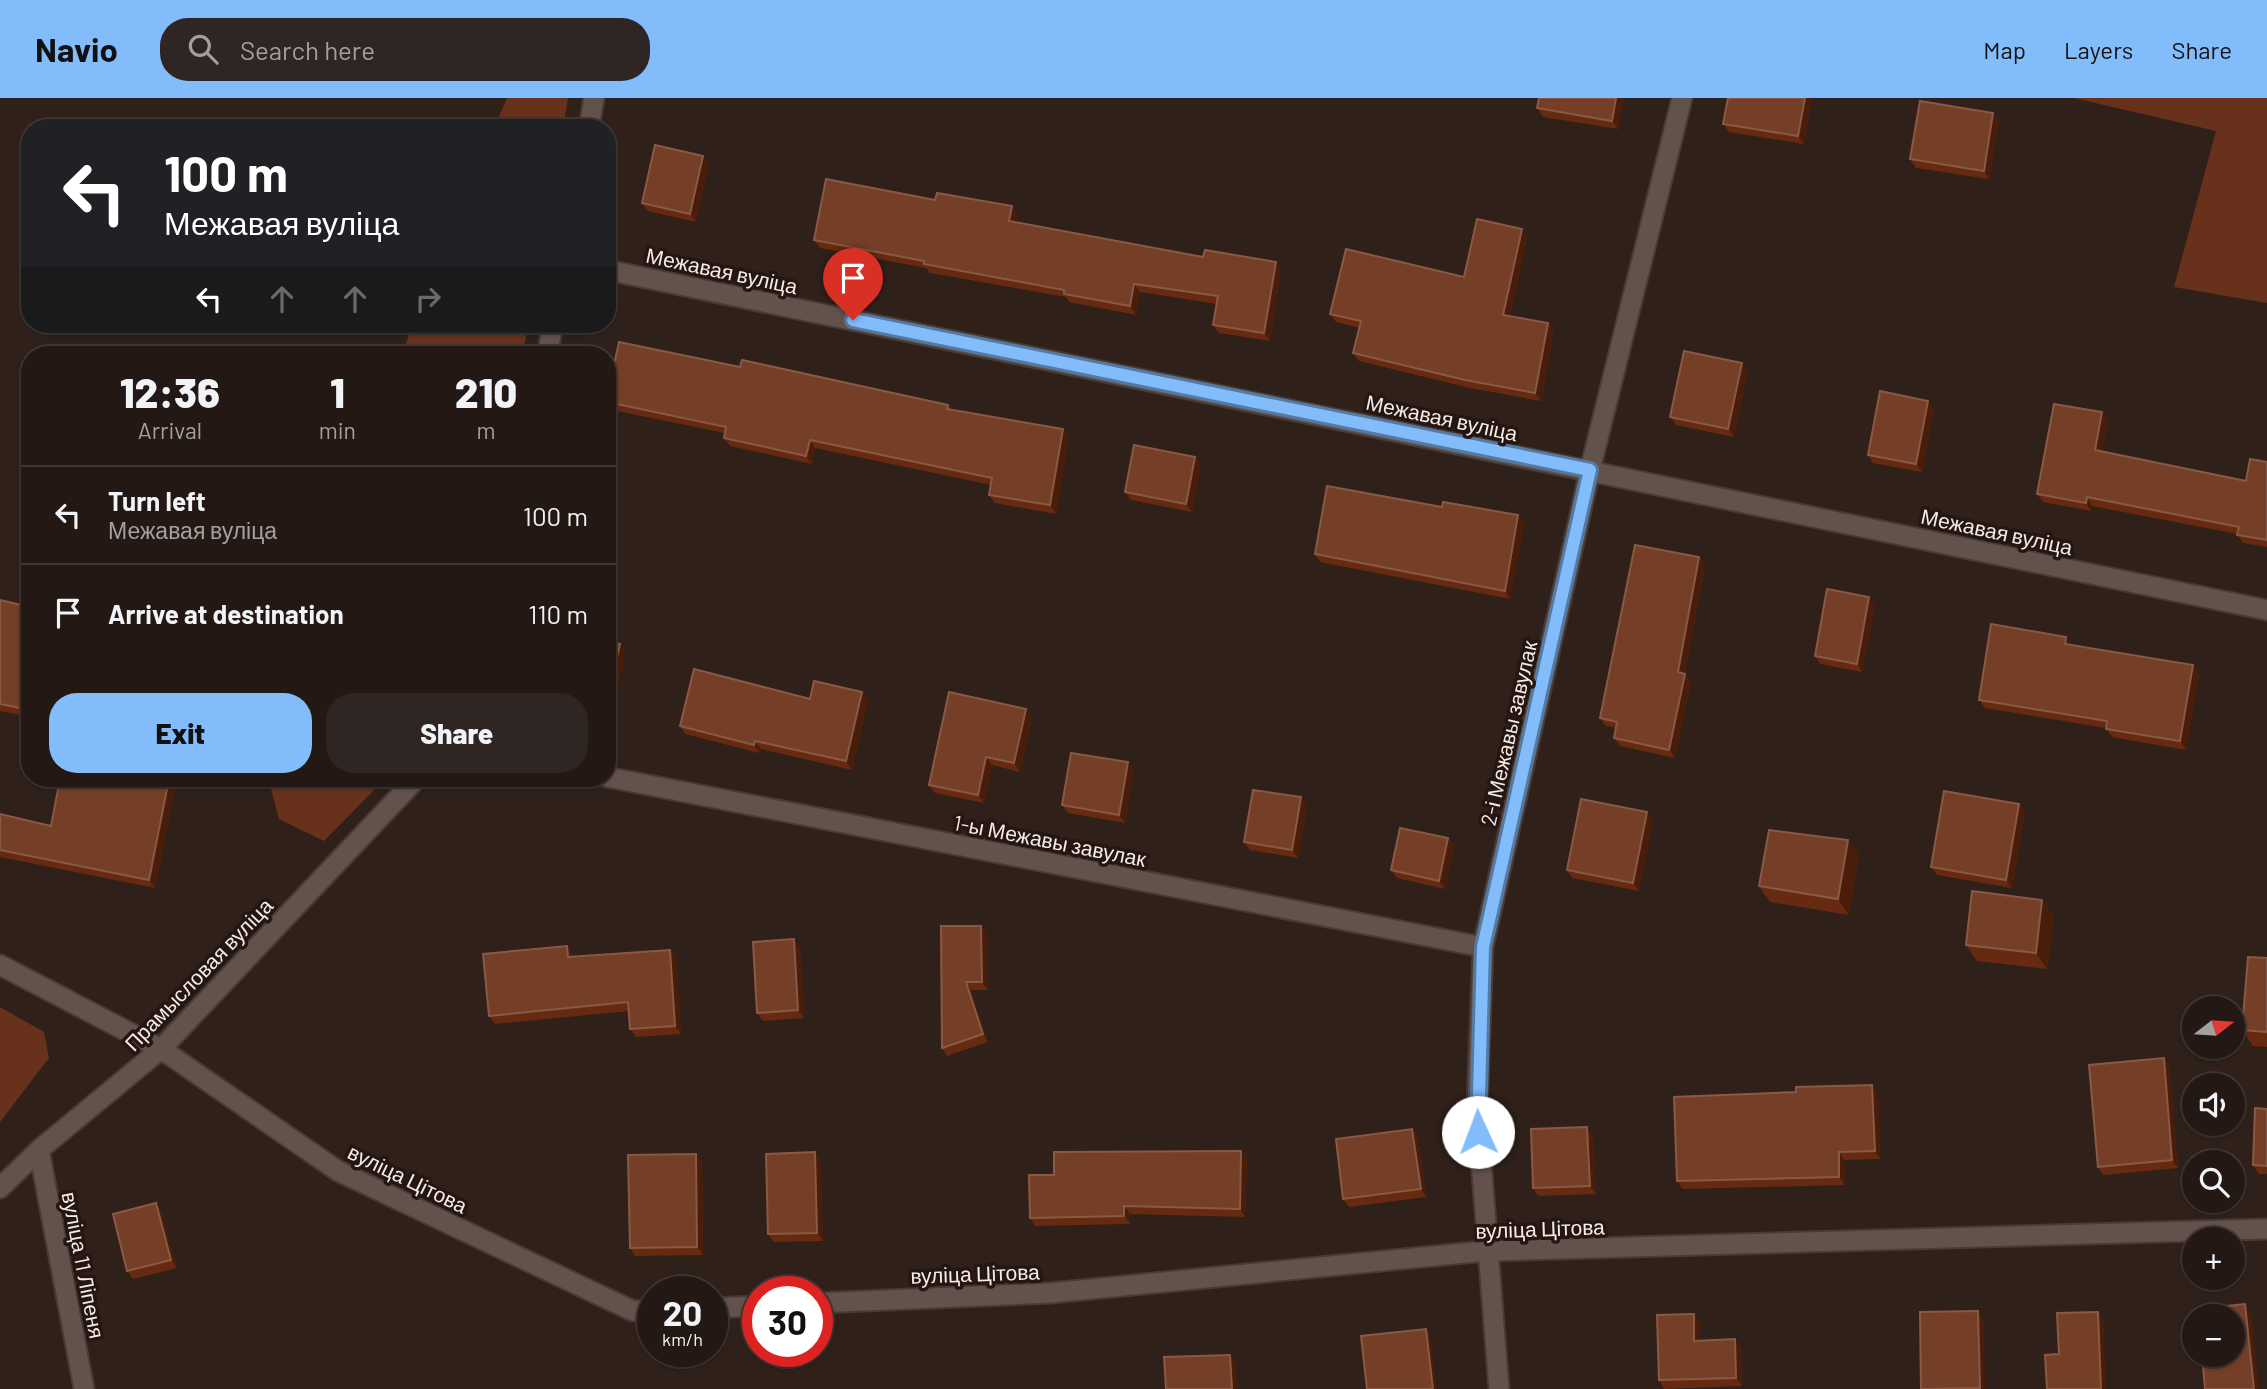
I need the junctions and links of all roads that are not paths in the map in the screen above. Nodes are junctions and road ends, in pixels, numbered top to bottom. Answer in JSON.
{"nodes":[{"id":1,"x":594,"y":98,"type":"edge"},
{"id":2,"x":1682,"y":98,"type":"edge"},
{"id":3,"x":590,"y":119,"type":"edge"},
{"id":4,"x":616,"y":272,"type":"edge"},
{"id":5,"x":1590,"y":470,"type":"junction"},
{"id":6,"x":2267,"y":610,"type":"edge"},
{"id":7,"x":616,"y":779,"type":"edge"},
{"id":8,"x":408,"y":787,"type":"edge"},
{"id":9,"x":1483,"y":947,"type":"junction"},
{"id":10,"x":0,"y":965,"type":"edge"},
{"id":11,"x":162,"y":1049,"type":"junction"},
{"id":12,"x":39,"y":1150,"type":"junction"},
{"id":13,"x":0,"y":1188,"type":"edge"},
{"id":14,"x":2267,"y":1229,"type":"edge"},
{"id":15,"x":1486,"y":1251,"type":"junction"},
{"id":16,"x":833,"y":1302,"type":"edge"},
{"id":17,"x":637,"y":1311,"type":"edge"},
{"id":18,"x":84,"y":1389,"type":"edge"},
{"id":19,"x":1499,"y":1389,"type":"edge"}],
"edges":[{"from":1,"to":3,"type":"street"},
{"from":2,"to":5,"type":"street","name":"2-і Межавы завулак"},
{"from":4,"to":5,"type":"street","name":"Межавая вуліца"},
{"from":5,"to":6,"type":"street","name":"Межавая вуліца"},
{"from":5,"to":9,"type":"street","name":"2-і Межавы завулак"},
{"from":7,"to":9,"type":"street","name":"1-ы Межавы завулак"},
{"from":8,"to":11,"type":"street","name":"Прамысловая вуліца"},
{"from":9,"to":15,"type":"street","name":"2-і Межавы завулак"},
{"from":10,"to":11,"type":"street","name":"вуліца Цітова"},
{"from":11,"to":12,"type":"street","name":"Прамысловая вуліца"},
{"from":11,"to":17,"type":"street","name":"вуліца Цітова"},
{"from":12,"to":13,"type":"street","name":"Прамысловая вуліца"},
{"from":12,"to":18,"type":"street","name":"вуліца 11 Ліпеня"},
{"from":14,"to":15,"type":"street","name":"вуліца Цітова"},
{"from":15,"to":16,"type":"street","name":"вуліца Цітова"},
{"from":15,"to":19,"type":"street","name":"2-і Межавы завулак"}]}
